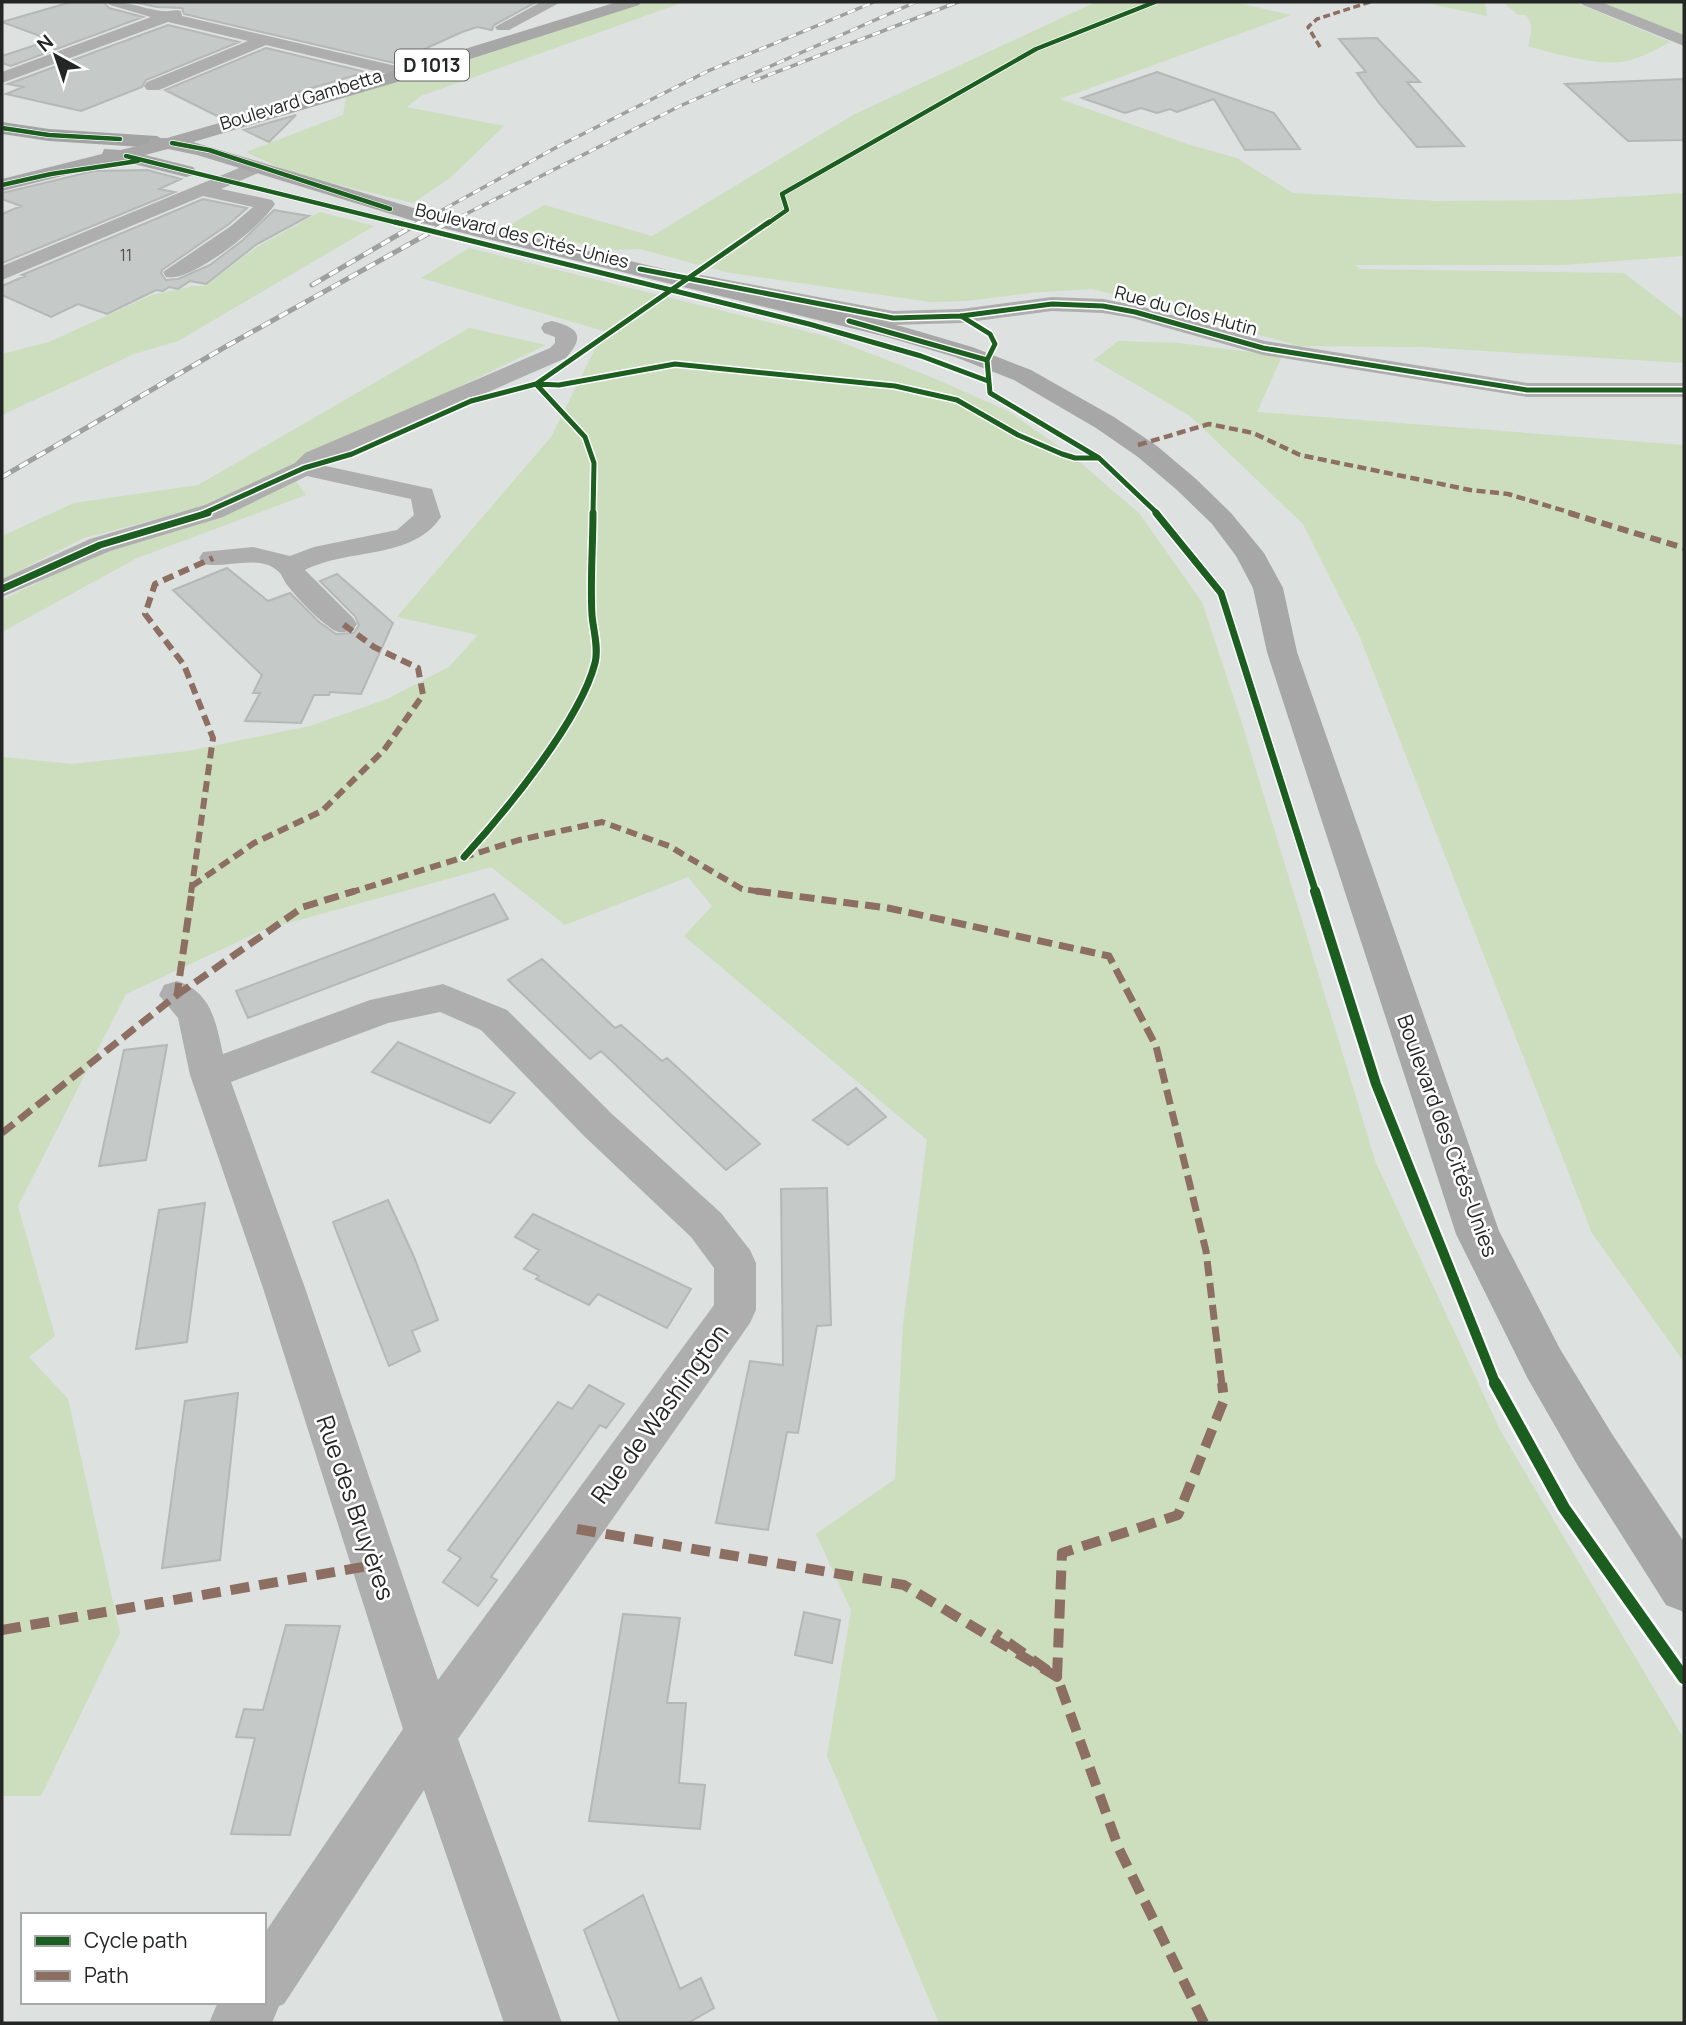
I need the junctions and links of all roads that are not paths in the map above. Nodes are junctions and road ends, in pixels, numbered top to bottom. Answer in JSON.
{"nodes":[{"id":1,"x":115,"y":2,"type":"edge"},
{"id":2,"x":553,"y":2,"type":"edge"},
{"id":3,"x":617,"y":2,"type":"edge"},
{"id":4,"x":633,"y":2,"type":"edge"},
{"id":5,"x":1588,"y":2,"type":"edge"},
{"id":6,"x":196,"y":6,"type":"dead end"},
{"id":7,"x":167,"y":17,"type":"junction"},
{"id":8,"x":503,"y":27,"type":"dead end"},
{"id":9,"x":265,"y":40,"type":"junction"},
{"id":10,"x":1684,"y":41,"type":"edge"},
{"id":11,"x":396,"y":71,"type":"junction"},
{"id":12,"x":2,"y":78,"type":"edge"},
{"id":13,"x":153,"y":86,"type":"dead end"},
{"id":14,"x":231,"y":127,"type":"junction"},
{"id":15,"x":2,"y":128,"type":"edge"},
{"id":16,"x":38,"y":134,"type":"junction"},
{"id":17,"x":164,"y":142,"type":"junction"},
{"id":18,"x":127,"y":156,"type":"junction"},
{"id":19,"x":57,"y":169,"type":"junction"},
{"id":20,"x":220,"y":176,"type":"junction"},
{"id":21,"x":2,"y":178,"type":"edge"},
{"id":22,"x":2,"y":185,"type":"edge"},
{"id":23,"x":640,"y":269,"type":"junction"},
{"id":24,"x":174,"y":272,"type":"dead end"},
{"id":25,"x":2,"y":274,"type":"edge"},
{"id":26,"x":552,"y":328,"type":"dead end"},
{"id":27,"x":1684,"y":390,"type":"edge"},
{"id":28,"x":304,"y":468,"type":"junction"},
{"id":29,"x":214,"y":558,"type":"dead end"},
{"id":30,"x":290,"y":567,"type":"junction"},
{"id":31,"x":2,"y":589,"type":"edge"},
{"id":32,"x":343,"y":624,"type":"dead end"},
{"id":33,"x":1282,"y":652,"type":"junction"},
{"id":34,"x":177,"y":995,"type":"dead end"},
{"id":35,"x":209,"y":1075,"type":"junction"},
{"id":36,"x":1684,"y":1587,"type":"edge"},
{"id":37,"x":430,"y":1734,"type":"junction"},
{"id":38,"x":266,"y":1981,"type":"edge"},
{"id":39,"x":251,"y":2004,"type":"edge"},
{"id":40,"x":238,"y":2023,"type":"edge"},
{"id":41,"x":533,"y":2023,"type":"edge"}],
"edges":[{"from":1,"to":7,"type":"street"},
{"from":2,"to":8,"type":"street"},
{"from":3,"to":11,"type":"main road","name":"Boulevard Gambetta","number":"D 1013"},
{"from":4,"to":14,"type":"main road","number":"D 1013"},
{"from":5,"to":10,"type":"street"},
{"from":6,"to":7,"type":"street"},
{"from":7,"to":9,"type":"street"},
{"from":7,"to":12,"type":"street"},
{"from":9,"to":11,"type":"street"},
{"from":9,"to":13,"type":"street"},
{"from":11,"to":17,"type":"main road","name":"Boulevard Gambetta","number":"D 1013"},
{"from":14,"to":17,"type":"main road","number":"D 1013"},
{"from":14,"to":20,"type":"main road"},
{"from":15,"to":16,"type":"main road"},
{"from":16,"to":17,"type":"main road"},
{"from":16,"to":18,"type":"main road"},
{"from":17,"to":18,"type":"main road","number":"D 1013"},
{"from":17,"to":20,"type":"main road","name":"Boulevard des Cités-Unies"},
{"from":18,"to":19,"type":"main road"},
{"from":18,"to":19,"type":"main road","number":"D 1013"},
{"from":18,"to":20,"type":"main road","name":"Boulevard des Cités-Unies"},
{"from":19,"to":21,"type":"main road","number":"D 1013"},
{"from":19,"to":22,"type":"main road","number":"D 1013"},
{"from":20,"to":23,"type":"main road","name":"Boulevard des Cités-Unies"},
{"from":20,"to":24,"type":"street"},
{"from":20,"to":25,"type":"street"},
{"from":20,"to":33,"type":"main road","name":"Boulevard des Cités-Unies"},
{"from":23,"to":27,"type":"street","name":"Rue du Clos Hutin"},
{"from":23,"to":33,"type":"main road","name":"Boulevard des Cités-Unies"},
{"from":26,"to":28,"type":"street"},
{"from":28,"to":30,"type":"street"},
{"from":28,"to":31,"type":"street"},
{"from":29,"to":30,"type":"street"},
{"from":30,"to":32,"type":"street"},
{"from":33,"to":36,"type":"main road","name":"Boulevard des Cités-Unies"},
{"from":34,"to":35,"type":"street","name":"Rue des Bruyères"},
{"from":35,"to":37,"type":"street","name":"Rue des Bruyères"},
{"from":35,"to":37,"type":"street","name":"Rue de Washington"},
{"from":37,"to":38,"type":"street","name":"Rue de Washington"},
{"from":37,"to":41,"type":"street","name":"Rue des Bruyères"},
{"from":39,"to":40,"type":"street"}]}
